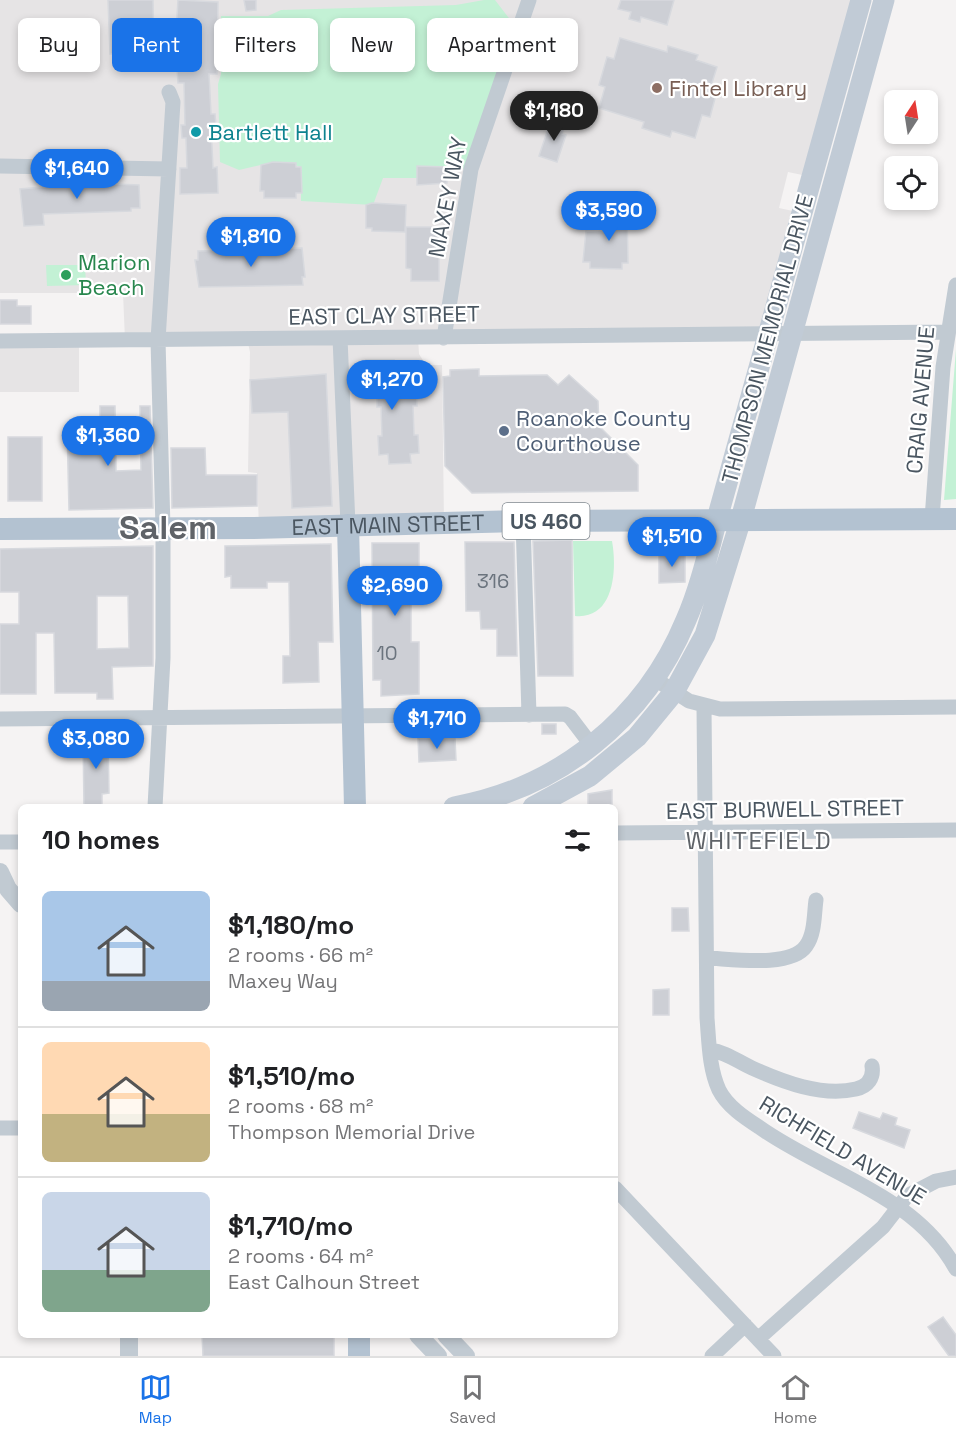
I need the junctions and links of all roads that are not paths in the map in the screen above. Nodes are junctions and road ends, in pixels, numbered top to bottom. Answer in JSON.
{"nodes":[{"id":1,"x":529,"y":0,"type":"edge"},
{"id":2,"x":861,"y":0,"type":"edge"},
{"id":3,"x":884,"y":0,"type":"edge"},
{"id":4,"x":169,"y":92,"type":"dead end"},
{"id":5,"x":0,"y":166,"type":"edge"},
{"id":6,"x":169,"y":169,"type":"junction"},
{"id":7,"x":956,"y":285,"type":"edge"},
{"id":8,"x":947,"y":332,"type":"junction"},
{"id":9,"x":791,"y":334,"type":"junction"},
{"id":10,"x":768,"y":335,"type":"junction"},
{"id":11,"x":340,"y":338,"type":"junction"},
{"id":12,"x":444,"y":338,"type":"junction"},
{"id":13,"x":158,"y":340,"type":"junction"},
{"id":14,"x":0,"y":341,"type":"edge"},
{"id":15,"x":717,"y":519,"type":"junction"},
{"id":16,"x":741,"y":519,"type":"junction"},
{"id":17,"x":932,"y":519,"type":"junction"},
{"id":18,"x":956,"y":519,"type":"edge"},
{"id":19,"x":523,"y":521,"type":"junction"},
{"id":20,"x":348,"y":525,"type":"junction"},
{"id":21,"x":163,"y":528,"type":"junction"},
{"id":22,"x":0,"y":530,"type":"edge"},
{"id":23,"x":655,"y":679,"type":"junction"},
{"id":24,"x":674,"y":692,"type":"junction"},
{"id":25,"x":704,"y":707,"type":"junction"},
{"id":26,"x":956,"y":707,"type":"edge"},
{"id":27,"x":530,"y":715,"type":"junction"},
{"id":28,"x":354,"y":716,"type":"junction"},
{"id":29,"x":160,"y":717,"type":"junction"},
{"id":30,"x":0,"y":718,"type":"edge"},
{"id":31,"x":592,"y":746,"type":"junction"},
{"id":32,"x":155,"y":804,"type":"edge"},
{"id":33,"x":355,"y":804,"type":"edge"},
{"id":34,"x":466,"y":804,"type":"edge"},
{"id":35,"x":541,"y":804,"type":"edge"},
{"id":36,"x":956,"y":830,"type":"edge"},
{"id":37,"x":618,"y":832,"type":"edge"},
{"id":38,"x":706,"y":833,"type":"junction"},
{"id":39,"x":0,"y":842,"type":"edge"},
{"id":40,"x":18,"y":842,"type":"edge"},
{"id":41,"x":0,"y":872,"type":"edge"},
{"id":42,"x":816,"y":900,"type":"dead end"},
{"id":43,"x":18,"y":901,"type":"edge"},
{"id":44,"x":707,"y":958,"type":"junction"},
{"id":45,"x":710,"y":1050,"type":"junction"},
{"id":46,"x":872,"y":1066,"type":"dead end"},
{"id":47,"x":0,"y":1128,"type":"edge"},
{"id":48,"x":18,"y":1128,"type":"edge"},
{"id":49,"x":956,"y":1177,"type":"edge"},
{"id":50,"x":618,"y":1191,"type":"edge"},
{"id":51,"x":898,"y":1206,"type":"junction"},
{"id":52,"x":956,"y":1269,"type":"edge"},
{"id":53,"x":745,"y":1324,"type":"junction"},
{"id":54,"x":129,"y":1338,"type":"edge"},
{"id":55,"x":359,"y":1338,"type":"edge"},
{"id":56,"x":421,"y":1338,"type":"edge"},
{"id":57,"x":449,"y":1338,"type":"edge"},
{"id":58,"x":758,"y":1339,"type":"junction"},
{"id":59,"x":129,"y":1356,"type":"edge"},
{"id":60,"x":359,"y":1356,"type":"edge"},
{"id":61,"x":438,"y":1356,"type":"edge"},
{"id":62,"x":466,"y":1356,"type":"edge"},
{"id":63,"x":712,"y":1356,"type":"edge"},
{"id":64,"x":774,"y":1356,"type":"edge"}],
"edges":[{"from":1,"to":12,"type":"street","name":"MAXEY WAY"},
{"from":2,"to":10,"type":"main road","name":"THOMPSON MEMORIAL DRIVE"},
{"from":3,"to":9,"type":"main road","name":"THOMPSON MEMORIAL DRIVE"},
{"from":4,"to":6,"type":"street"},
{"from":5,"to":6,"type":"street"},
{"from":6,"to":13,"type":"street"},
{"from":7,"to":8,"type":"street","name":"CRAIG AVENUE"},
{"from":8,"to":9,"type":"street","name":"EAST CLAY STREET"},
{"from":8,"to":17,"type":"street","name":"CRAIG AVENUE"},
{"from":9,"to":10,"type":"street","name":"EAST CLAY STREET"},
{"from":9,"to":16,"type":"main road","name":"THOMPSON MEMORIAL DRIVE"},
{"from":10,"to":12,"type":"street","name":"EAST CLAY STREET"},
{"from":10,"to":15,"type":"main road","name":"THOMPSON MEMORIAL DRIVE"},
{"from":11,"to":12,"type":"street","name":"EAST CLAY STREET"},
{"from":11,"to":13,"type":"street","name":"EAST CLAY STREET"},
{"from":11,"to":20,"type":"street"},
{"from":13,"to":14,"type":"street","name":"EAST CLAY STREET"},
{"from":13,"to":21,"type":"street"},
{"from":15,"to":16,"type":"main road","name":"EAST MAIN STREET","number":"US 460"},
{"from":15,"to":19,"type":"main road","name":"EAST MAIN STREET","number":"US 460"},
{"from":15,"to":23,"type":"main road","name":"THOMPSON MEMORIAL DRIVE"},
{"from":16,"to":17,"type":"main road","name":"EAST MAIN STREET","number":"US 460"},
{"from":16,"to":24,"type":"main road","name":"THOMPSON MEMORIAL DRIVE"},
{"from":17,"to":18,"type":"main road","name":"EAST MAIN STREET","number":"US 460"},
{"from":19,"to":20,"type":"main road","name":"EAST MAIN STREET","number":"US 460"},
{"from":19,"to":27,"type":"street"},
{"from":20,"to":21,"type":"main road","name":"EAST MAIN STREET"},
{"from":20,"to":28,"type":"main road"},
{"from":21,"to":22,"type":"main road","name":"EAST MAIN STREET"},
{"from":21,"to":29,"type":"street"},
{"from":23,"to":24,"type":"street"},
{"from":23,"to":31,"type":"main road","name":"THOMPSON MEMORIAL DRIVE"},
{"from":24,"to":25,"type":"street"},
{"from":24,"to":35,"type":"main road","name":"THOMPSON MEMORIAL DRIVE"},
{"from":25,"to":26,"type":"street"},
{"from":25,"to":38,"type":"street","name":"RICHFIELD AVENUE"},
{"from":27,"to":28,"type":"street"},
{"from":27,"to":31,"type":"street"},
{"from":28,"to":29,"type":"street"},
{"from":28,"to":33,"type":"main road"},
{"from":29,"to":30,"type":"street"},
{"from":29,"to":32,"type":"street"},
{"from":31,"to":34,"type":"main road","name":"THOMPSON MEMORIAL DRIVE"},
{"from":36,"to":38,"type":"street","name":"EAST BURWELL STREET"},
{"from":37,"to":38,"type":"street","name":"EAST BURWELL STREET"},
{"from":38,"to":44,"type":"street","name":"RICHFIELD AVENUE"},
{"from":39,"to":40,"type":"street"},
{"from":41,"to":43,"type":"street"},
{"from":42,"to":44,"type":"street"},
{"from":44,"to":45,"type":"street","name":"RICHFIELD AVENUE"},
{"from":45,"to":46,"type":"street"},
{"from":45,"to":51,"type":"street","name":"RICHFIELD AVENUE"},
{"from":47,"to":48,"type":"street"},
{"from":49,"to":51,"type":"street"},
{"from":50,"to":53,"type":"street"},
{"from":51,"to":52,"type":"street","name":"RICHFIELD AVENUE"},
{"from":51,"to":58,"type":"street"},
{"from":53,"to":58,"type":"street"},
{"from":53,"to":63,"type":"street"},
{"from":54,"to":59,"type":"street"},
{"from":55,"to":60,"type":"main road"},
{"from":56,"to":61,"type":"street"},
{"from":57,"to":62,"type":"street"},
{"from":58,"to":64,"type":"street"}]}
